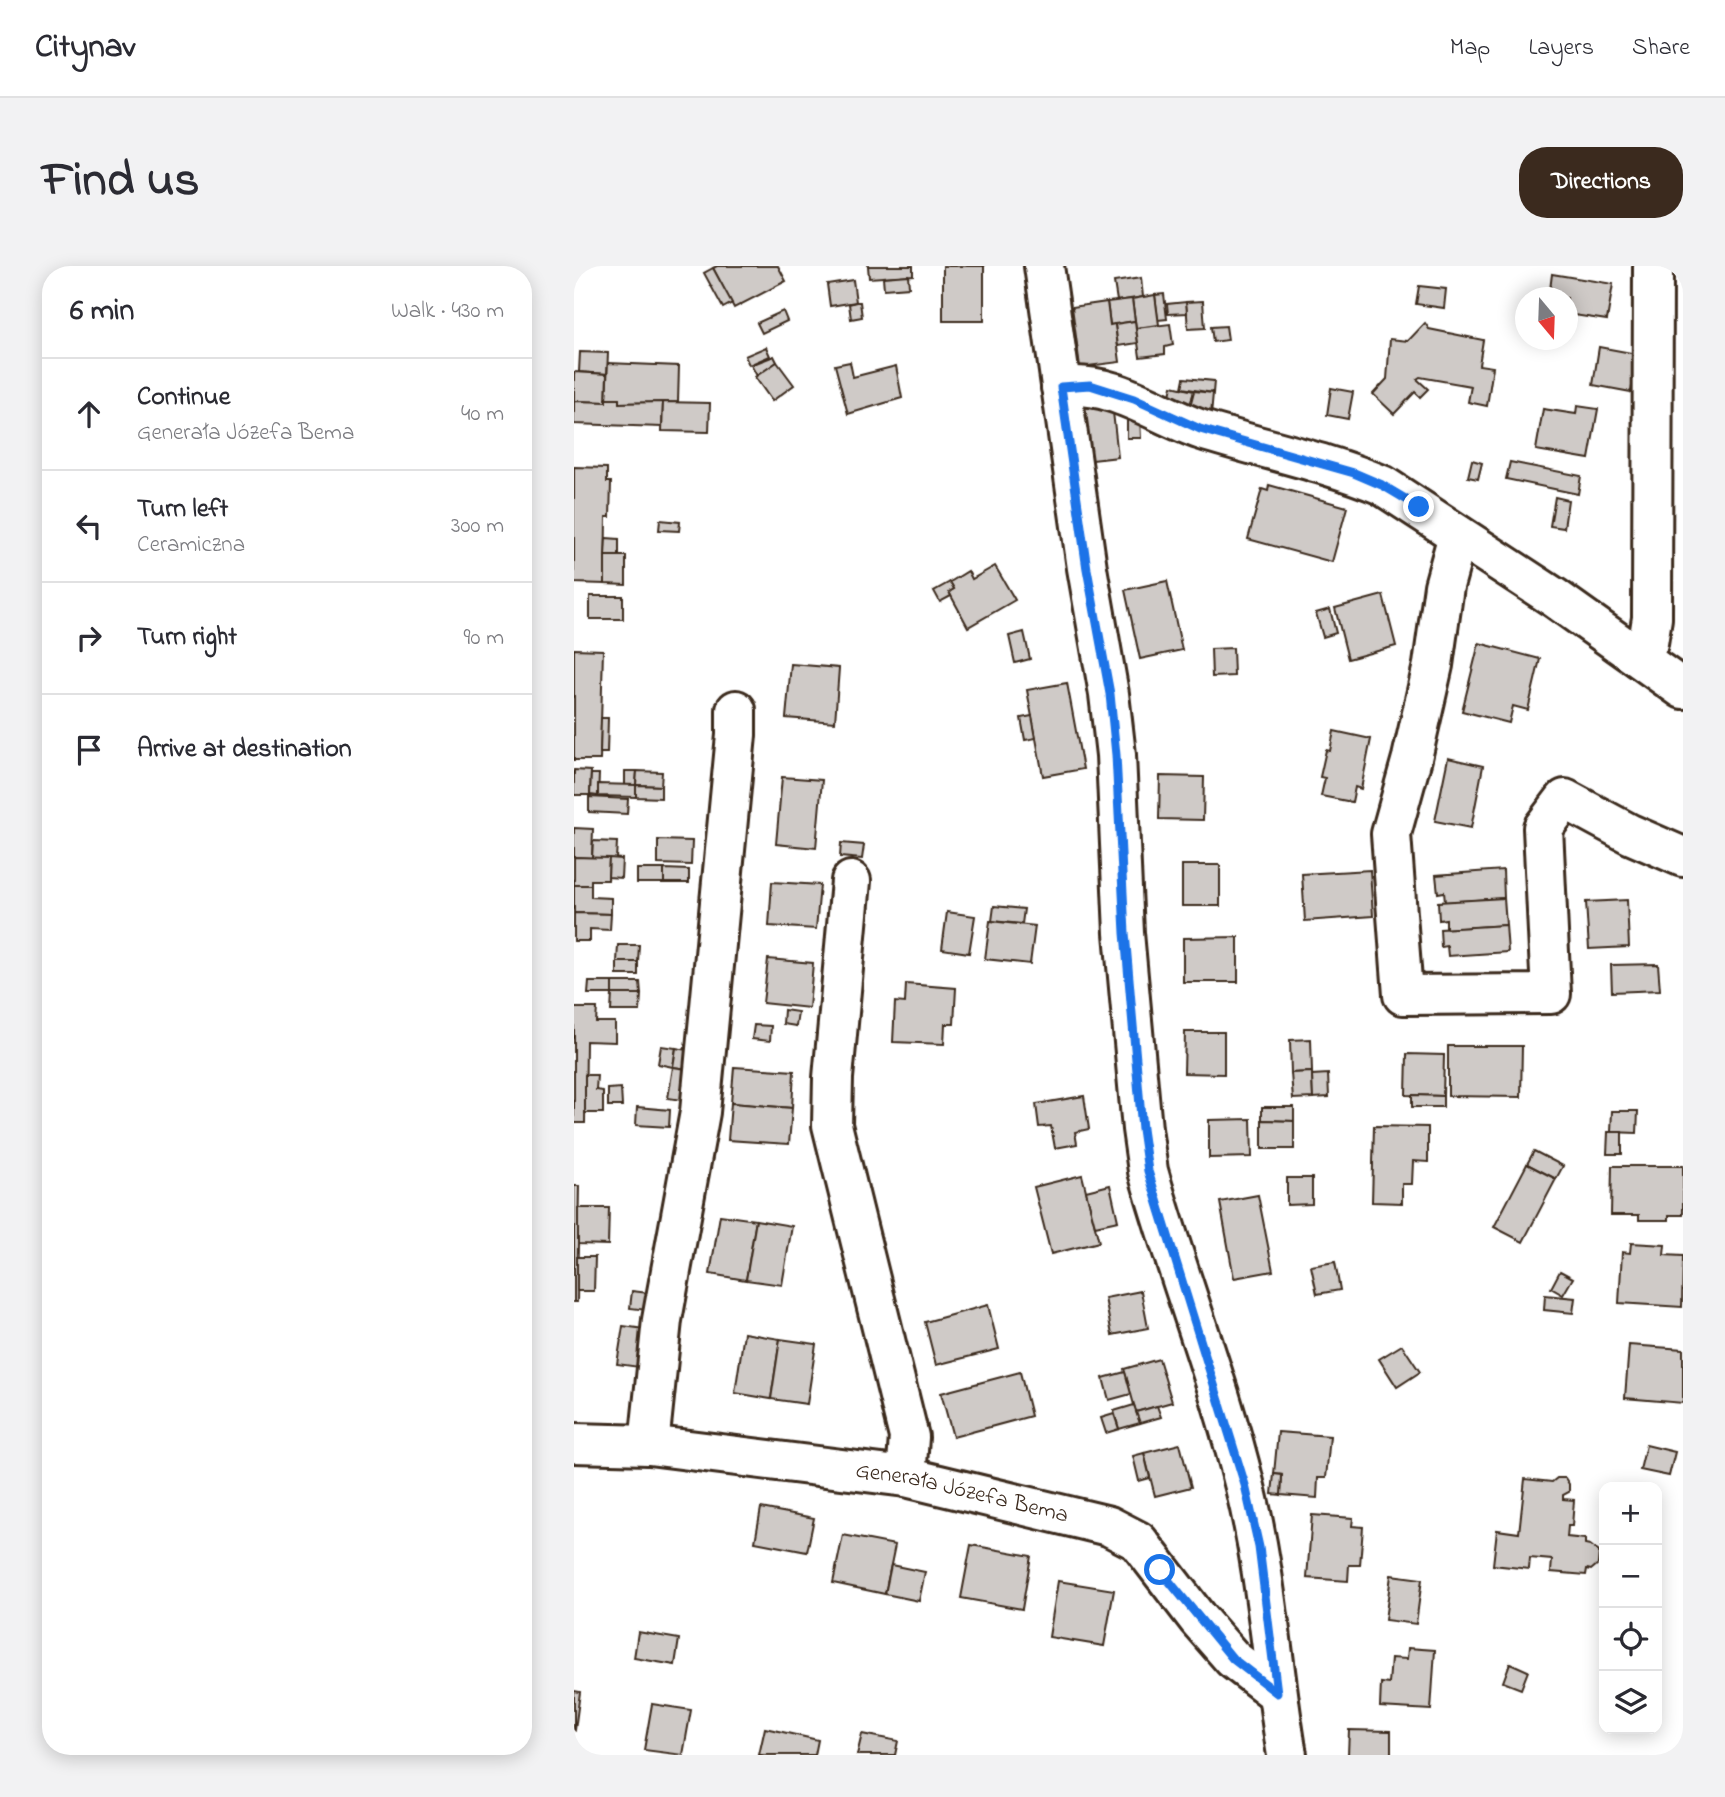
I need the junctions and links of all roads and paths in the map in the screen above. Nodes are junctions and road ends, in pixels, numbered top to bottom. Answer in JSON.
{"nodes":[{"id":1,"x":1044,"y":266,"type":"edge"},
{"id":2,"x":1653,"y":266,"type":"edge"},
{"id":3,"x":1669,"y":327,"type":"edge"},
{"id":4,"x":1061,"y":387,"type":"junction"},
{"id":5,"x":1458,"y":535,"type":"junction"},
{"id":6,"x":1640,"y":658,"type":"junction"},
{"id":7,"x":1683,"y":689,"type":"edge"},
{"id":8,"x":736,"y":710,"type":"dead end"},
{"id":9,"x":1683,"y":857,"type":"edge"},
{"id":10,"x":850,"y":881,"type":"dead end"},
{"id":11,"x":574,"y":1443,"type":"edge"},
{"id":12,"x":649,"y":1445,"type":"junction"},
{"id":13,"x":906,"y":1477,"type":"junction"},
{"id":14,"x":1277,"y":1693,"type":"junction"},
{"id":15,"x":1287,"y":1755,"type":"edge"}],
"edges":[{"from":1,"to":4,"type":"street"},
{"from":2,"to":3,"type":"street"},
{"from":3,"to":6,"type":"street"},
{"from":4,"to":5,"type":"street"},
{"from":4,"to":14,"type":"street"},
{"from":5,"to":6,"type":"street"},
{"from":5,"to":9,"type":"street"},
{"from":6,"to":7,"type":"street"},
{"from":8,"to":12,"type":"street"},
{"from":10,"to":13,"type":"street"},
{"from":11,"to":12,"type":"street","name":"Generała Józefa Bema"},
{"from":12,"to":13,"type":"street","name":"Generała Józefa Bema"},
{"from":13,"to":14,"type":"street","name":"Generała Józefa Bema"},
{"from":14,"to":15,"type":"street"}]}
